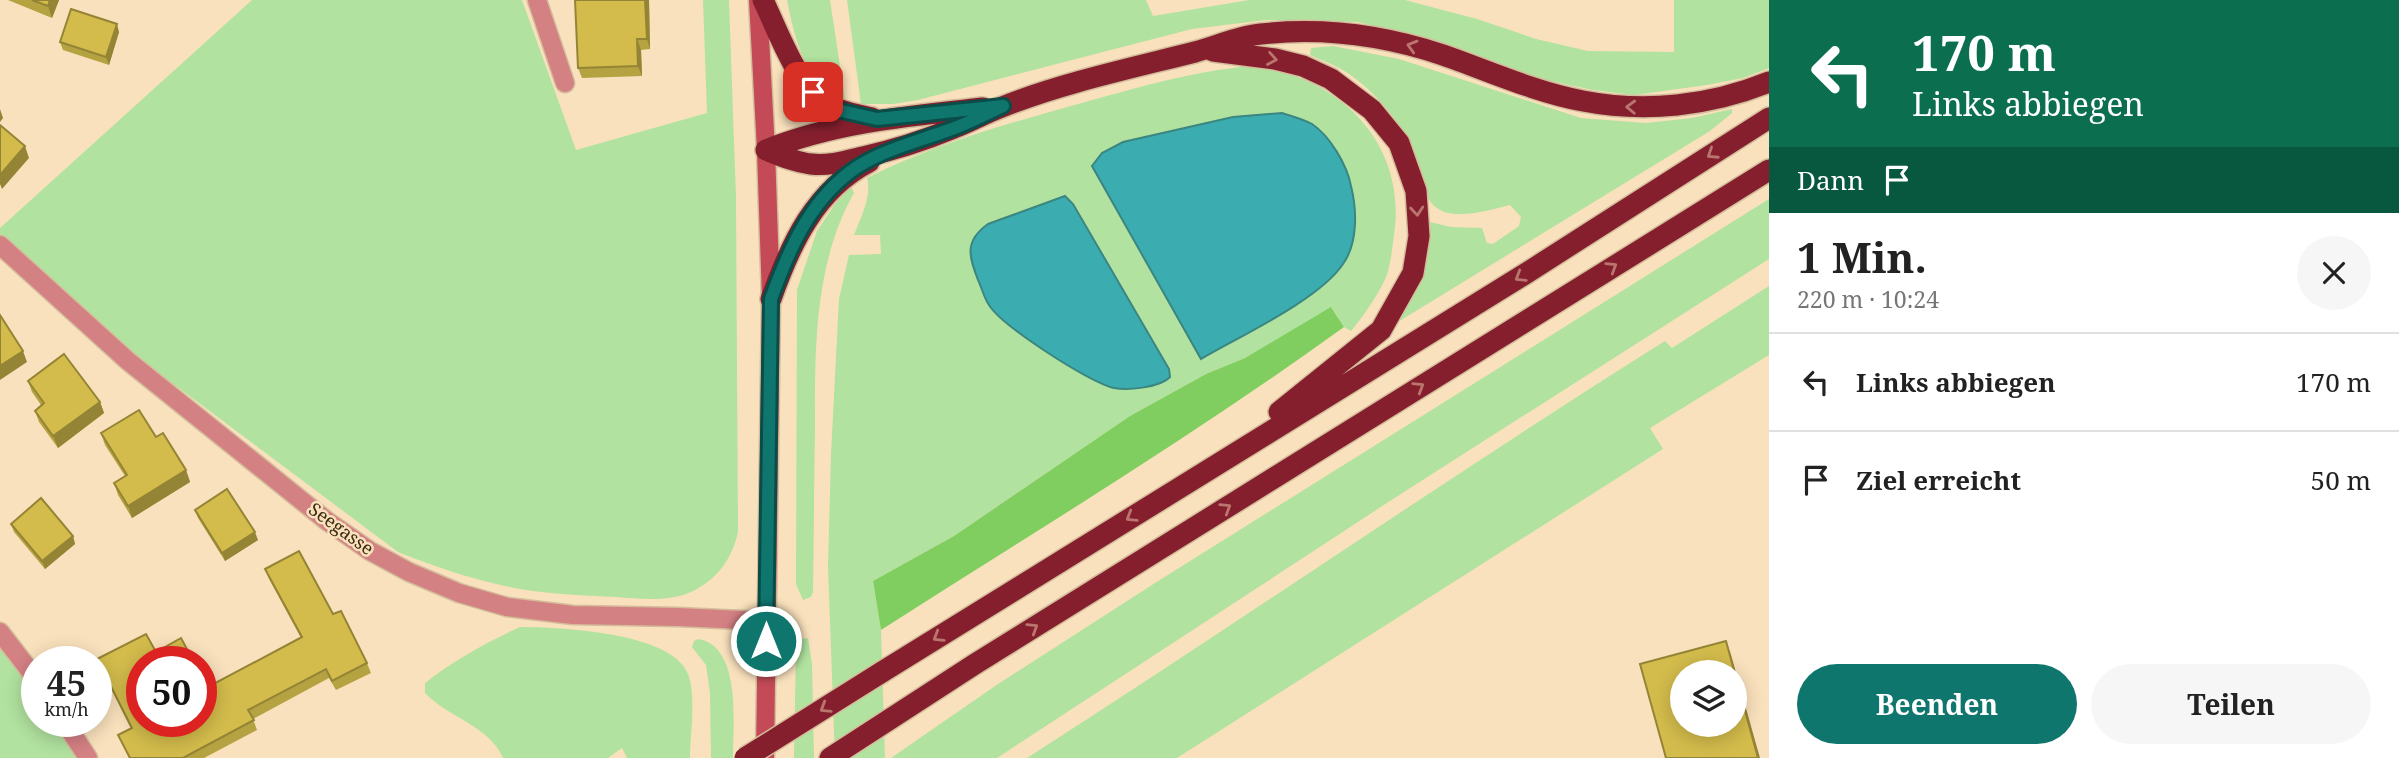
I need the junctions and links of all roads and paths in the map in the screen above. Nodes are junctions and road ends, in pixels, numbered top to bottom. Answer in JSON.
{"nodes":[{"id":1,"x":537,"y":0,"type":"edge"},
{"id":2,"x":758,"y":0,"type":"edge"},
{"id":3,"x":764,"y":0,"type":"edge"},
{"id":4,"x":1204,"y":50,"type":"junction"},
{"id":5,"x":1769,"y":82,"type":"edge"},
{"id":6,"x":565,"y":83,"type":"dead end"},
{"id":7,"x":1003,"y":106,"type":"junction"},
{"id":8,"x":1769,"y":118,"type":"edge"},
{"id":9,"x":877,"y":119,"type":"junction"},
{"id":10,"x":766,"y":150,"type":"junction"},
{"id":11,"x":889,"y":151,"type":"junction"},
{"id":12,"x":1769,"y":170,"type":"edge"},
{"id":13,"x":0,"y":245,"type":"edge"},
{"id":14,"x":771,"y":299,"type":"junction"},
{"id":15,"x":1209,"y":468,"type":"junction"},
{"id":16,"x":765,"y":621,"type":"junction"},
{"id":17,"x":0,"y":632,"type":"edge"},
{"id":18,"x":21,"y":659,"type":"edge"},
{"id":19,"x":74,"y":737,"type":"edge"},
{"id":20,"x":88,"y":758,"type":"edge"},
{"id":21,"x":745,"y":758,"type":"edge"},
{"id":22,"x":765,"y":758,"type":"edge"},
{"id":23,"x":830,"y":758,"type":"edge"}],
"edges":[{"from":1,"to":6,"type":"street"},
{"from":2,"to":10,"type":"main road"},
{"from":3,"to":9,"type":"highway"},
{"from":5,"to":4,"type":"highway","one_way":true},
{"from":4,"to":7,"type":"highway"},
{"from":4,"to":15,"type":"highway","one_way":true},
{"from":7,"to":9,"type":"highway"},
{"from":7,"to":11,"type":"highway"},
{"from":8,"to":15,"type":"highway","one_way":true},
{"from":9,"to":10,"type":"highway"},
{"from":10,"to":11,"type":"highway"},
{"from":10,"to":14,"type":"main road"},
{"from":11,"to":14,"type":"highway"},
{"from":23,"to":12,"type":"highway","one_way":true},
{"from":13,"to":16,"type":"street","name":"Seegasse"},
{"from":14,"to":16,"type":"main road"},
{"from":15,"to":21,"type":"highway","one_way":true,"bridge":true},
{"from":16,"to":22,"type":"main road"},
{"from":17,"to":18,"type":"street"},
{"from":19,"to":20,"type":"street"}]}
